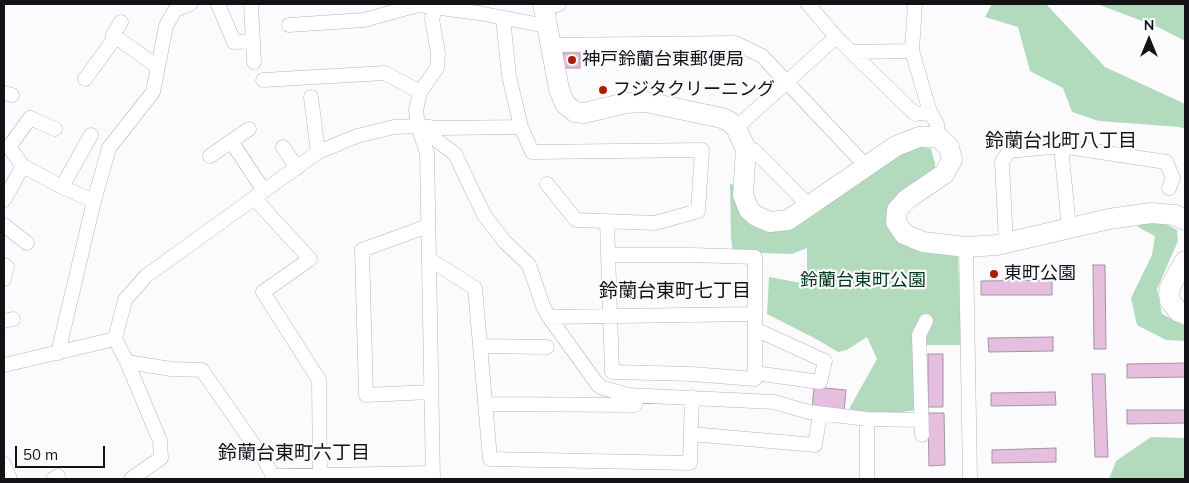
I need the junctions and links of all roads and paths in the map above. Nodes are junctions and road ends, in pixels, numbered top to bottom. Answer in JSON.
{"nodes":[{"id":1,"x":190,"y":4,"type":"edge"},
{"id":2,"x":218,"y":4,"type":"edge"},
{"id":3,"x":252,"y":4,"type":"edge"},
{"id":4,"x":808,"y":4,"type":"edge"},
{"id":5,"x":915,"y":4,"type":"edge"},
{"id":6,"x":436,"y":7,"type":"junction"},
{"id":7,"x":503,"y":18,"type":"junction"},
{"id":8,"x":548,"y":18,"type":"edge"},
{"id":9,"x":121,"y":22,"type":"dead end"},
{"id":10,"x":288,"y":25,"type":"dead end"},
{"id":11,"x":113,"y":35,"type":"junction"},
{"id":12,"x":836,"y":37,"type":"junction"},
{"id":13,"x":252,"y":41,"type":"junction"},
{"id":14,"x":912,"y":51,"type":"junction"},
{"id":15,"x":852,"y":52,"type":"junction"},
{"id":16,"x":254,"y":62,"type":"dead end"},
{"id":17,"x":158,"y":67,"type":"junction"},
{"id":18,"x":85,"y":79,"type":"dead end"},
{"id":19,"x":262,"y":80,"type":"dead end"},
{"id":20,"x":787,"y":82,"type":"junction"},
{"id":21,"x":420,"y":92,"type":"junction"},
{"id":22,"x":311,"y":97,"type":"dead end"},
{"id":23,"x":930,"y":112,"type":"junction"},
{"id":24,"x":418,"y":126,"type":"junction"},
{"id":25,"x":521,"y":127,"type":"junction"},
{"id":26,"x":249,"y":128,"type":"dead end"},
{"id":27,"x":736,"y":128,"type":"junction"},
{"id":28,"x":55,"y":129,"type":"dead end"},
{"id":29,"x":90,"y":135,"type":"dead end"},
{"id":30,"x":938,"y":137,"type":"junction"},
{"id":31,"x":231,"y":141,"type":"junction"},
{"id":32,"x":1061,"y":146,"type":"junction"},
{"id":33,"x":283,"y":147,"type":"dead end"},
{"id":34,"x":746,"y":149,"type":"junction"},
{"id":35,"x":318,"y":152,"type":"junction"},
{"id":36,"x":210,"y":156,"type":"dead end"},
{"id":37,"x":22,"y":166,"type":"junction"},
{"id":38,"x":866,"y":166,"type":"junction"},
{"id":39,"x":297,"y":168,"type":"junction"},
{"id":40,"x":548,"y":184,"type":"dead end"},
{"id":41,"x":62,"y":187,"type":"junction"},
{"id":42,"x":1169,"y":188,"type":"dead end"},
{"id":43,"x":259,"y":195,"type":"junction"},
{"id":44,"x":4,"y":200,"type":"edge"},
{"id":45,"x":94,"y":201,"type":"junction"},
{"id":46,"x":809,"y":206,"type":"junction"},
{"id":47,"x":1185,"y":220,"type":"edge"},
{"id":48,"x":607,"y":222,"type":"junction"},
{"id":49,"x":4,"y":225,"type":"edge"},
{"id":50,"x":428,"y":226,"type":"junction"},
{"id":51,"x":1069,"y":228,"type":"junction"},
{"id":52,"x":26,"y":243,"type":"dead end"},
{"id":53,"x":1006,"y":243,"type":"junction"},
{"id":54,"x":966,"y":247,"type":"junction"},
{"id":55,"x":609,"y":255,"type":"junction"},
{"id":56,"x":428,"y":258,"type":"junction"},
{"id":57,"x":1185,"y":261,"type":"edge"},
{"id":58,"x":4,"y":265,"type":"edge"},
{"id":59,"x":4,"y":279,"type":"edge"},
{"id":60,"x":754,"y":314,"type":"junction"},
{"id":61,"x":1185,"y":314,"type":"edge"},
{"id":62,"x":610,"y":316,"type":"junction"},
{"id":63,"x":549,"y":317,"type":"junction"},
{"id":64,"x":926,"y":321,"type":"dead end"},
{"id":65,"x":755,"y":329,"type":"junction"},
{"id":66,"x":115,"y":340,"type":"junction"},
{"id":67,"x":480,"y":346,"type":"junction"},
{"id":68,"x":547,"y":347,"type":"dead end"},
{"id":69,"x":58,"y":353,"type":"junction"},
{"id":70,"x":126,"y":362,"type":"junction"},
{"id":71,"x":4,"y":365,"type":"edge"},
{"id":72,"x":755,"y":373,"type":"junction"},
{"id":73,"x":431,"y":392,"type":"junction"},
{"id":74,"x":638,"y":396,"type":"junction"},
{"id":75,"x":692,"y":397,"type":"junction"},
{"id":76,"x":485,"y":404,"type":"junction"},
{"id":77,"x":820,"y":414,"type":"junction"},
{"id":78,"x":867,"y":419,"type":"junction"},
{"id":79,"x":921,"y":420,"type":"junction"},
{"id":80,"x":691,"y":434,"type":"junction"},
{"id":81,"x":922,"y":435,"type":"dead end"},
{"id":82,"x":4,"y":464,"type":"edge"},
{"id":83,"x":146,"y":475,"type":"edge"},
{"id":84,"x":394,"y":476,"type":"edge"},
{"id":85,"x":432,"y":476,"type":"edge"},
{"id":86,"x":320,"y":477,"type":"edge"},
{"id":87,"x":274,"y":478,"type":"edge"},
{"id":88,"x":10,"y":479,"type":"edge"},
{"id":89,"x":130,"y":479,"type":"edge"},
{"id":90,"x":867,"y":479,"type":"edge"},
{"id":91,"x":970,"y":479,"type":"edge"}],
"edges":[{"from":1,"to":17,"type":"street"},
{"from":2,"to":13,"type":"street"},
{"from":3,"to":13,"type":"street"},
{"from":4,"to":12,"type":"street"},
{"from":5,"to":14,"type":"street"},
{"from":6,"to":7,"type":"street"},
{"from":6,"to":10,"type":"street"},
{"from":6,"to":21,"type":"street"},
{"from":7,"to":8,"type":"street"},
{"from":7,"to":25,"type":"street"},
{"from":8,"to":20,"type":"street"},
{"from":8,"to":27,"type":"street"},
{"from":9,"to":11,"type":"street"},
{"from":11,"to":17,"type":"street"},
{"from":11,"to":18,"type":"street"},
{"from":12,"to":15,"type":"street"},
{"from":12,"to":20,"type":"street"},
{"from":13,"to":16,"type":"street"},
{"from":14,"to":15,"type":"street"},
{"from":14,"to":23,"type":"street"},
{"from":15,"to":23,"type":"street"},
{"from":17,"to":45,"type":"street"},
{"from":19,"to":21,"type":"street"},
{"from":20,"to":27,"type":"street"},
{"from":20,"to":38,"type":"street"},
{"from":21,"to":24,"type":"street"},
{"from":22,"to":35,"type":"street"},
{"from":23,"to":30,"type":"street"},
{"from":24,"to":25,"type":"street"},
{"from":24,"to":35,"type":"street"},
{"from":24,"to":50,"type":"street"},
{"from":24,"to":63,"type":"street"},
{"from":25,"to":48,"type":"street"},
{"from":26,"to":31,"type":"street"},
{"from":27,"to":34,"type":"street"},
{"from":28,"to":37,"type":"street"},
{"from":29,"to":41,"type":"street"},
{"from":30,"to":38,"type":"street"},
{"from":30,"to":54,"type":"street"},
{"from":31,"to":36,"type":"street"},
{"from":31,"to":43,"type":"street"},
{"from":32,"to":42,"type":"street"},
{"from":32,"to":51,"type":"street"},
{"from":32,"to":53,"type":"street"},
{"from":33,"to":39,"type":"street"},
{"from":34,"to":46,"type":"street"},
{"from":34,"to":46,"type":"street"},
{"from":35,"to":39,"type":"street"},
{"from":37,"to":41,"type":"street"},
{"from":37,"to":44,"type":"street"},
{"from":38,"to":46,"type":"street"},
{"from":39,"to":43,"type":"street"},
{"from":40,"to":48,"type":"street"},
{"from":41,"to":45,"type":"street"},
{"from":43,"to":66,"type":"street"},
{"from":43,"to":86,"type":"street"},
{"from":45,"to":69,"type":"street"},
{"from":47,"to":51,"type":"street"},
{"from":48,"to":55,"type":"street"},
{"from":49,"to":52,"type":"street"},
{"from":50,"to":56,"type":"street"},
{"from":50,"to":73,"type":"street"},
{"from":51,"to":53,"type":"street"},
{"from":53,"to":54,"type":"street"},
{"from":54,"to":91,"type":"street"},
{"from":55,"to":60,"type":"street"},
{"from":55,"to":62,"type":"street"},
{"from":56,"to":67,"type":"street"},
{"from":56,"to":73,"type":"street"},
{"from":57,"to":61,"type":"street"},
{"from":58,"to":59,"type":"street"},
{"from":60,"to":62,"type":"street"},
{"from":60,"to":65,"type":"street"},
{"from":62,"to":63,"type":"street"},
{"from":62,"to":72,"type":"street"},
{"from":63,"to":74,"type":"street"},
{"from":64,"to":79,"type":"street"},
{"from":65,"to":72,"type":"street"},
{"from":65,"to":72,"type":"street"},
{"from":66,"to":69,"type":"street"},
{"from":66,"to":70,"type":"street"},
{"from":67,"to":68,"type":"street"},
{"from":67,"to":76,"type":"street"},
{"from":69,"to":71,"type":"street"},
{"from":70,"to":83,"type":"street"},
{"from":70,"to":87,"type":"street"},
{"from":73,"to":85,"type":"street"},
{"from":74,"to":75,"type":"street"},
{"from":74,"to":76,"type":"street"},
{"from":75,"to":77,"type":"street"},
{"from":75,"to":80,"type":"street"},
{"from":76,"to":80,"type":"street"},
{"from":77,"to":78,"type":"street"},
{"from":77,"to":80,"type":"street"},
{"from":78,"to":79,"type":"street"},
{"from":78,"to":90,"type":"street"},
{"from":79,"to":81,"type":"street"},
{"from":82,"to":88,"type":"street"},
{"from":83,"to":89,"type":"street"},
{"from":84,"to":85,"type":"street"},
{"from":84,"to":86,"type":"street"},
{"from":86,"to":87,"type":"street"}]}
